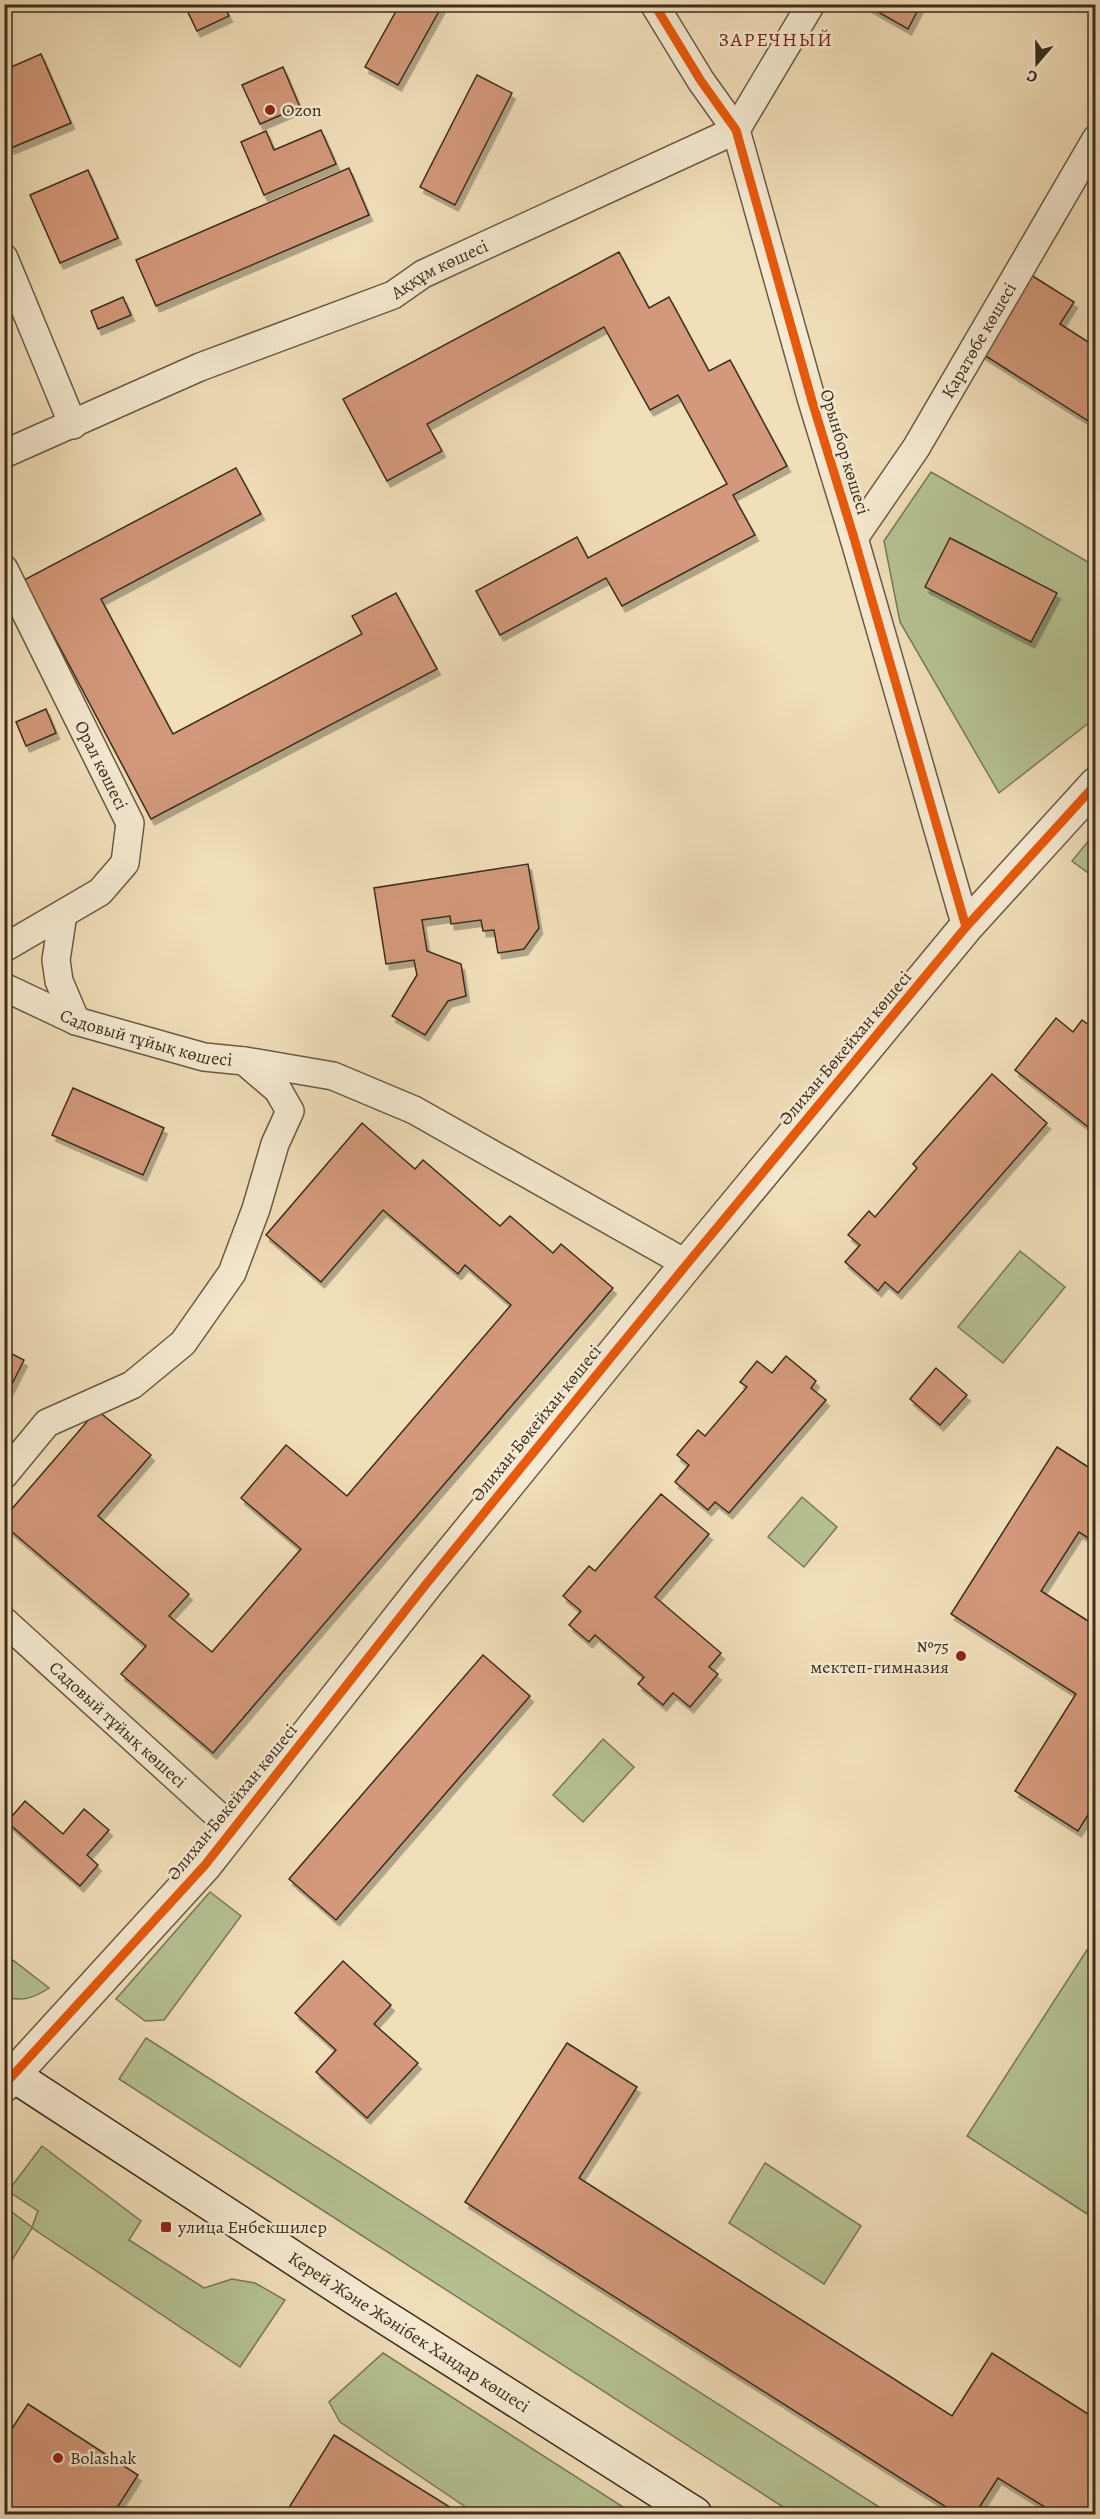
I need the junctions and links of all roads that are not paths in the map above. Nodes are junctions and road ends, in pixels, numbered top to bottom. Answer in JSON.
{"nodes":[{"id":1,"x":654,"y":4,"type":"edge"},
{"id":2,"x":811,"y":4,"type":"edge"},
{"id":3,"x":736,"y":130,"type":"junction"},
{"id":4,"x":1095,"y":139,"type":"edge"},
{"id":5,"x":4,"y":258,"type":"edge"},
{"id":6,"x":73,"y":425,"type":"junction"},
{"id":7,"x":4,"y":454,"type":"edge"},
{"id":8,"x":854,"y":538,"type":"junction"},
{"id":9,"x":4,"y":569,"type":"edge"},
{"id":10,"x":1095,"y":783,"type":"edge"},
{"id":11,"x":63,"y":914,"type":"junction"},
{"id":12,"x":966,"y":927,"type":"junction"},
{"id":13,"x":4,"y":948,"type":"edge"},
{"id":14,"x":4,"y":987,"type":"edge"},
{"id":15,"x":76,"y":1021,"type":"junction"},
{"id":16,"x":244,"y":1061,"type":"junction"},
{"id":17,"x":687,"y":1264,"type":"junction"},
{"id":18,"x":4,"y":1475,"type":"edge"},
{"id":19,"x":4,"y":1621,"type":"edge"},
{"id":20,"x":233,"y":1829,"type":"junction"},
{"id":21,"x":7,"y":2076,"type":"edge"},
{"id":22,"x":696,"y":2514,"type":"edge"}],
"edges":[{"from":1,"to":3,"type":"street","name":"Орынбор көшесі"},
{"from":2,"to":3,"type":"street"},
{"from":3,"to":6,"type":"street","name":"Аққұм көшесі"},
{"from":3,"to":8,"type":"street","name":"Орынбор көшесі"},
{"from":4,"to":8,"type":"street","name":"Қаратөбе көшесі"},
{"from":5,"to":6,"type":"street"},
{"from":6,"to":7,"type":"street","name":"Аққұм көшесі"},
{"from":8,"to":12,"type":"street","name":"Орынбор көшесі"},
{"from":9,"to":11,"type":"street","name":"Орал көшесі"},
{"from":10,"to":12,"type":"street","name":"Әлихан Бөкейхан көшесі"},
{"from":11,"to":13,"type":"street","name":"Орал көшесі"},
{"from":11,"to":15,"type":"street"},
{"from":12,"to":17,"type":"street","name":"Әлихан Бөкейхан көшесі"},
{"from":14,"to":15,"type":"street","name":"Садовый тұйық көшесі"},
{"from":15,"to":16,"type":"street","name":"Садовый тұйық көшесі"},
{"from":16,"to":17,"type":"street"},
{"from":16,"to":18,"type":"street","name":"Садовый тұйық көшесі"},
{"from":17,"to":20,"type":"street","name":"Әлихан Бөкейхан көшесі"},
{"from":19,"to":20,"type":"street","name":"Садовый тұйық көшесі"},
{"from":20,"to":21,"type":"street","name":"Әлихан Бөкейхан көшесі"},
{"from":21,"to":22,"type":"street","name":"Керей Және Жәнібек Хандар көшесі"}]}
